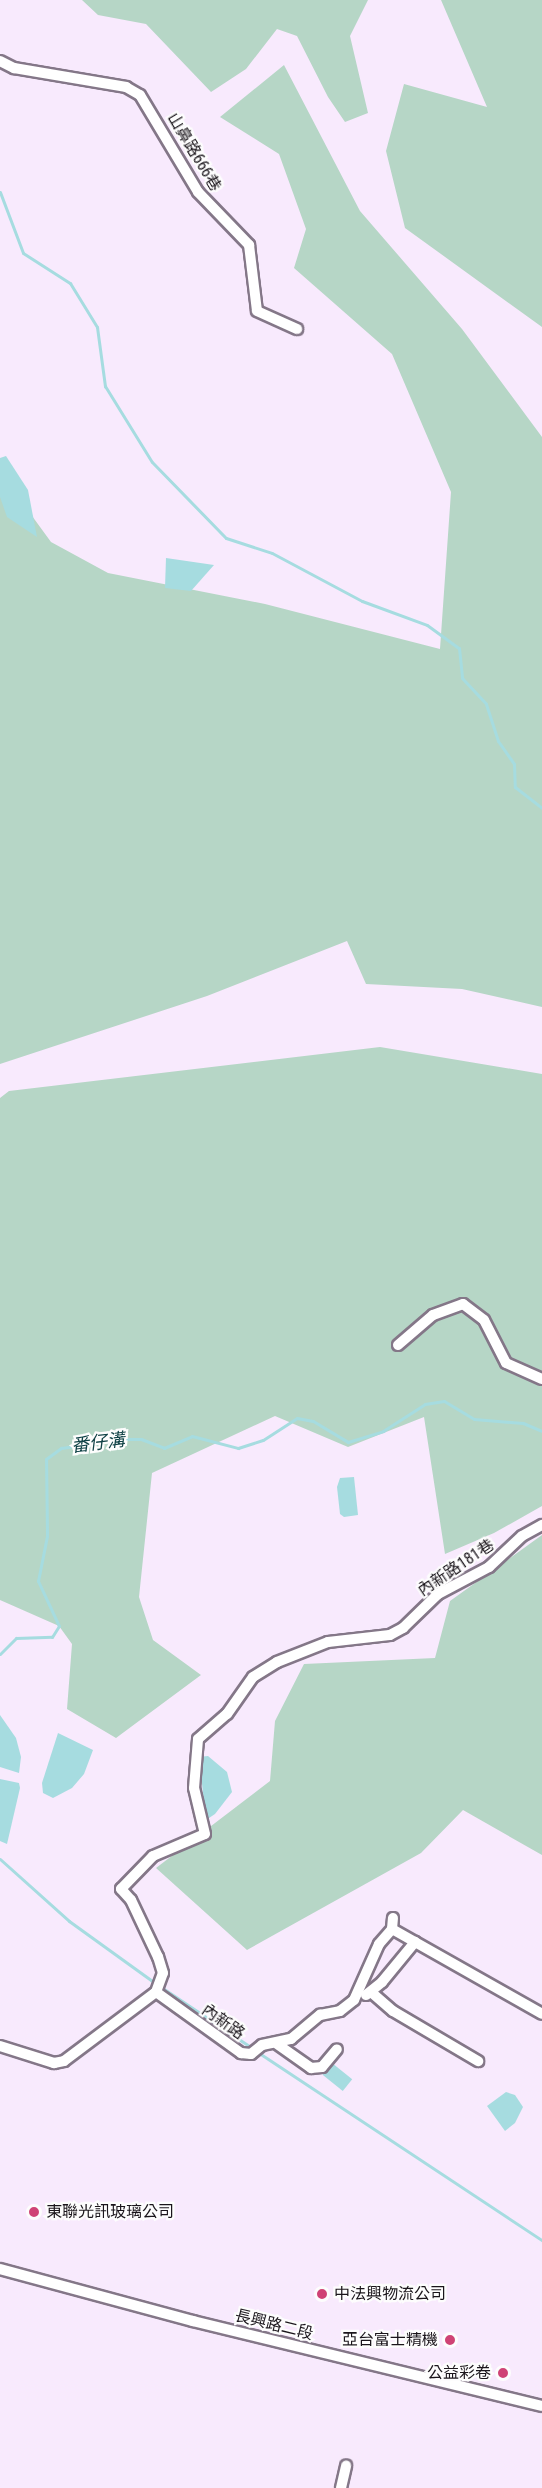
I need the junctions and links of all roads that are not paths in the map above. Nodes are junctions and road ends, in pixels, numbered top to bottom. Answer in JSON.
{"nodes":[{"id":1,"x":0,"y":61,"type":"edge"},
{"id":2,"x":297,"y":329,"type":"dead end"},
{"id":3,"x":398,"y":1345,"type":"dead end"},
{"id":4,"x":542,"y":1379,"type":"edge"},
{"id":5,"x":542,"y":1525,"type":"edge"},
{"id":6,"x":415,"y":1942,"type":"junction"},
{"id":7,"x":156,"y":1992,"type":"junction"},
{"id":8,"x":371,"y":1992,"type":"junction"},
{"id":9,"x":357,"y":1995,"type":"junction"},
{"id":10,"x":542,"y":2014,"type":"edge"},
{"id":11,"x":277,"y":2044,"type":"junction"},
{"id":12,"x":0,"y":2046,"type":"edge"},
{"id":13,"x":337,"y":2049,"type":"dead end"},
{"id":14,"x":478,"y":2061,"type":"dead end"},
{"id":15,"x":0,"y":2269,"type":"edge"},
{"id":16,"x":542,"y":2406,"type":"edge"},
{"id":17,"x":346,"y":2466,"type":"dead end"},
{"id":18,"x":341,"y":2488,"type":"edge"}],
"edges":[{"from":1,"to":2,"type":"street","name":"山鼻路666巷"},
{"from":3,"to":4,"type":"street"},
{"from":5,"to":7,"type":"street","name":"內新路181巷"},
{"from":6,"to":8,"type":"street"},
{"from":6,"to":9,"type":"street"},
{"from":6,"to":10,"type":"street"},
{"from":7,"to":11,"type":"street","name":"內新路"},
{"from":7,"to":12,"type":"street"},
{"from":8,"to":9,"type":"street"},
{"from":8,"to":14,"type":"street"},
{"from":9,"to":11,"type":"street","name":"內新路"},
{"from":11,"to":13,"type":"street"},
{"from":15,"to":16,"type":"street","name":"長興路二段"},
{"from":17,"to":18,"type":"street"}]}
